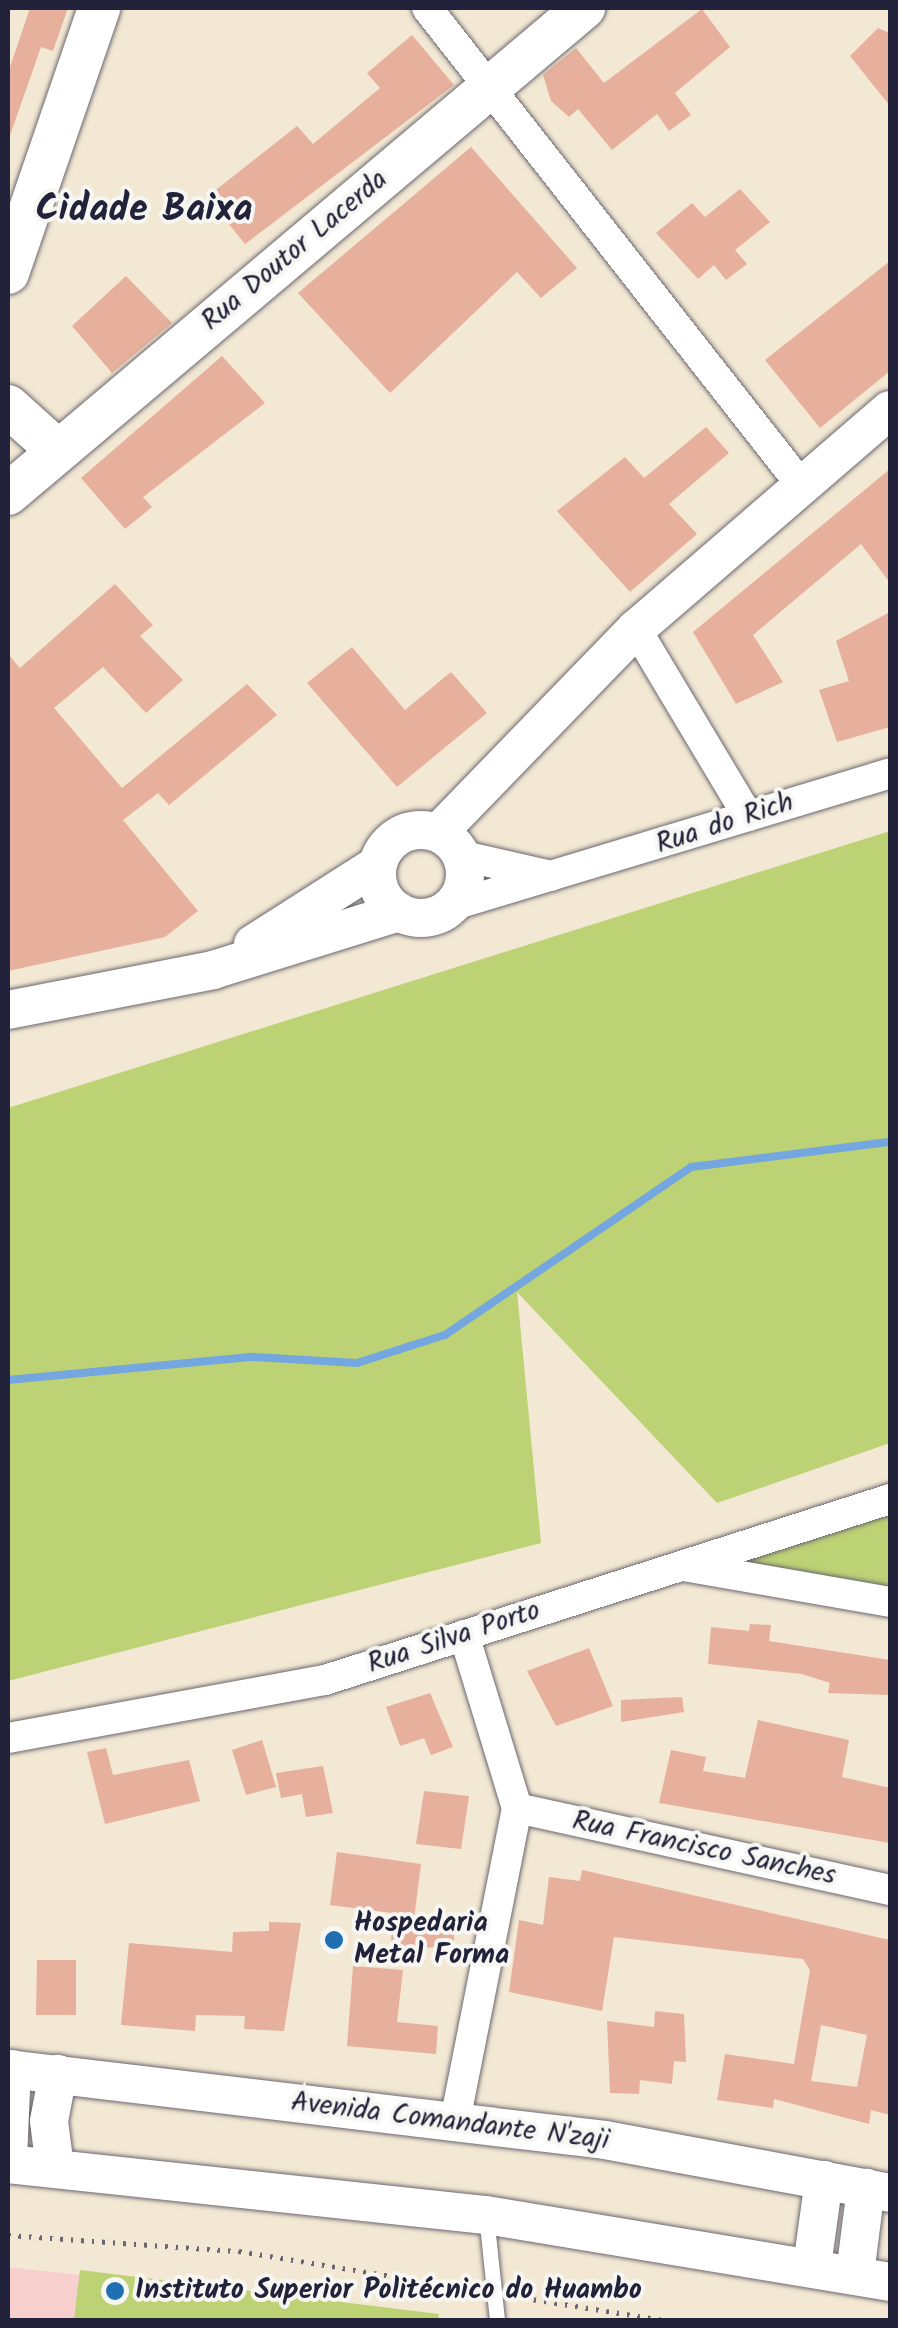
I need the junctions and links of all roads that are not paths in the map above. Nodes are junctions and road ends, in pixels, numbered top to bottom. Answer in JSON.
{"nodes":[{"id":1,"x":99,"y":8,"type":"edge"},
{"id":2,"x":427,"y":8,"type":"edge"},
{"id":3,"x":584,"y":8,"type":"edge"},
{"id":4,"x":488,"y":88,"type":"junction"},
{"id":5,"x":8,"y":273,"type":"edge"},
{"id":6,"x":8,"y":406,"type":"edge"},
{"id":7,"x":890,"y":410,"type":"edge"},
{"id":8,"x":58,"y":450,"type":"junction"},
{"id":9,"x":802,"y":486,"type":"junction"},
{"id":10,"x":8,"y":494,"type":"edge"},
{"id":11,"x":636,"y":630,"type":"junction"},
{"id":12,"x":890,"y":773,"type":"edge"},
{"id":13,"x":748,"y":816,"type":"junction"},
{"id":14,"x":451,"y":844,"type":"junction"},
{"id":15,"x":377,"y":864,"type":"junction"},
{"id":16,"x":559,"y":877,"type":"junction"},
{"id":17,"x":454,"y":904,"type":"junction"},
{"id":18,"x":398,"y":912,"type":"junction"},
{"id":19,"x":212,"y":970,"type":"junction"},
{"id":20,"x":8,"y":1010,"type":"edge"},
{"id":21,"x":890,"y":1499,"type":"edge"},
{"id":22,"x":676,"y":1565,"type":"junction"},
{"id":23,"x":890,"y":1602,"type":"edge"},
{"id":24,"x":464,"y":1635,"type":"junction"},
{"id":25,"x":8,"y":1738,"type":"edge"},
{"id":26,"x":516,"y":1808,"type":"junction"},
{"id":27,"x":890,"y":1890,"type":"edge"},
{"id":28,"x":10,"y":2069,"type":"edge"},
{"id":29,"x":58,"y":2074,"type":"junction"},
{"id":30,"x":455,"y":2122,"type":"junction"},
{"id":31,"x":8,"y":2162,"type":"edge"},
{"id":32,"x":55,"y":2168,"type":"junction"},
{"id":33,"x":824,"y":2180,"type":"junction"},
{"id":34,"x":878,"y":2190,"type":"edge"},
{"id":35,"x":486,"y":2215,"type":"junction"},
{"id":36,"x":812,"y":2266,"type":"junction"},
{"id":37,"x":873,"y":2278,"type":"edge"},
{"id":38,"x":498,"y":2320,"type":"edge"}],
"edges":[{"from":1,"to":5,"type":"main road"},
{"from":2,"to":4,"type":"street"},
{"from":3,"to":4,"type":"main road","name":"Rua Doutor Lacerda"},
{"from":4,"to":8,"type":"main road","name":"Rua Doutor Lacerda"},
{"from":4,"to":9,"type":"street"},
{"from":6,"to":8,"type":"main road"},
{"from":7,"to":9,"type":"street"},
{"from":8,"to":10,"type":"main road","name":"Rua Doutor Lacerda"},
{"from":9,"to":11,"type":"street"},
{"from":11,"to":13,"type":"street"},
{"from":11,"to":14,"type":"street"},
{"from":12,"to":13,"type":"street","name":"Rua do Rich"},
{"from":13,"to":16,"type":"street","name":"Rua do Rich"},
{"from":14,"to":15,"type":"street"},
{"from":14,"to":16,"type":"street"},
{"from":14,"to":17,"type":"street"},
{"from":15,"to":18,"type":"street"},
{"from":15,"to":19,"type":"street"},
{"from":16,"to":17,"type":"street","name":"Rua do Rich"},
{"from":17,"to":18,"type":"street"},
{"from":18,"to":19,"type":"street"},
{"from":19,"to":20,"type":"street"},
{"from":21,"to":22,"type":"street","name":"Rua Silva Porto"},
{"from":22,"to":23,"type":"street"},
{"from":22,"to":24,"type":"street","name":"Rua Silva Porto"},
{"from":24,"to":25,"type":"street","name":"Rua Silva Porto"},
{"from":24,"to":26,"type":"street"},
{"from":26,"to":27,"type":"street","name":"Rua Francisco Sanches"},
{"from":26,"to":30,"type":"street"},
{"from":28,"to":29,"type":"street","name":"Avenida Comandante N'zaji"},
{"from":28,"to":31,"type":"street"},
{"from":29,"to":30,"type":"street","name":"Avenida Comandante N'zaji"},
{"from":29,"to":32,"type":"street"},
{"from":30,"to":33,"type":"street","name":"Avenida Comandante N'zaji"},
{"from":31,"to":32,"type":"street"},
{"from":32,"to":35,"type":"street"},
{"from":33,"to":34,"type":"street","name":"Avenida Comandante N'zaji"},
{"from":33,"to":36,"type":"street"},
{"from":34,"to":37,"type":"street"},
{"from":35,"to":36,"type":"street"},
{"from":35,"to":38,"type":"lane"},
{"from":36,"to":37,"type":"street"}]}
